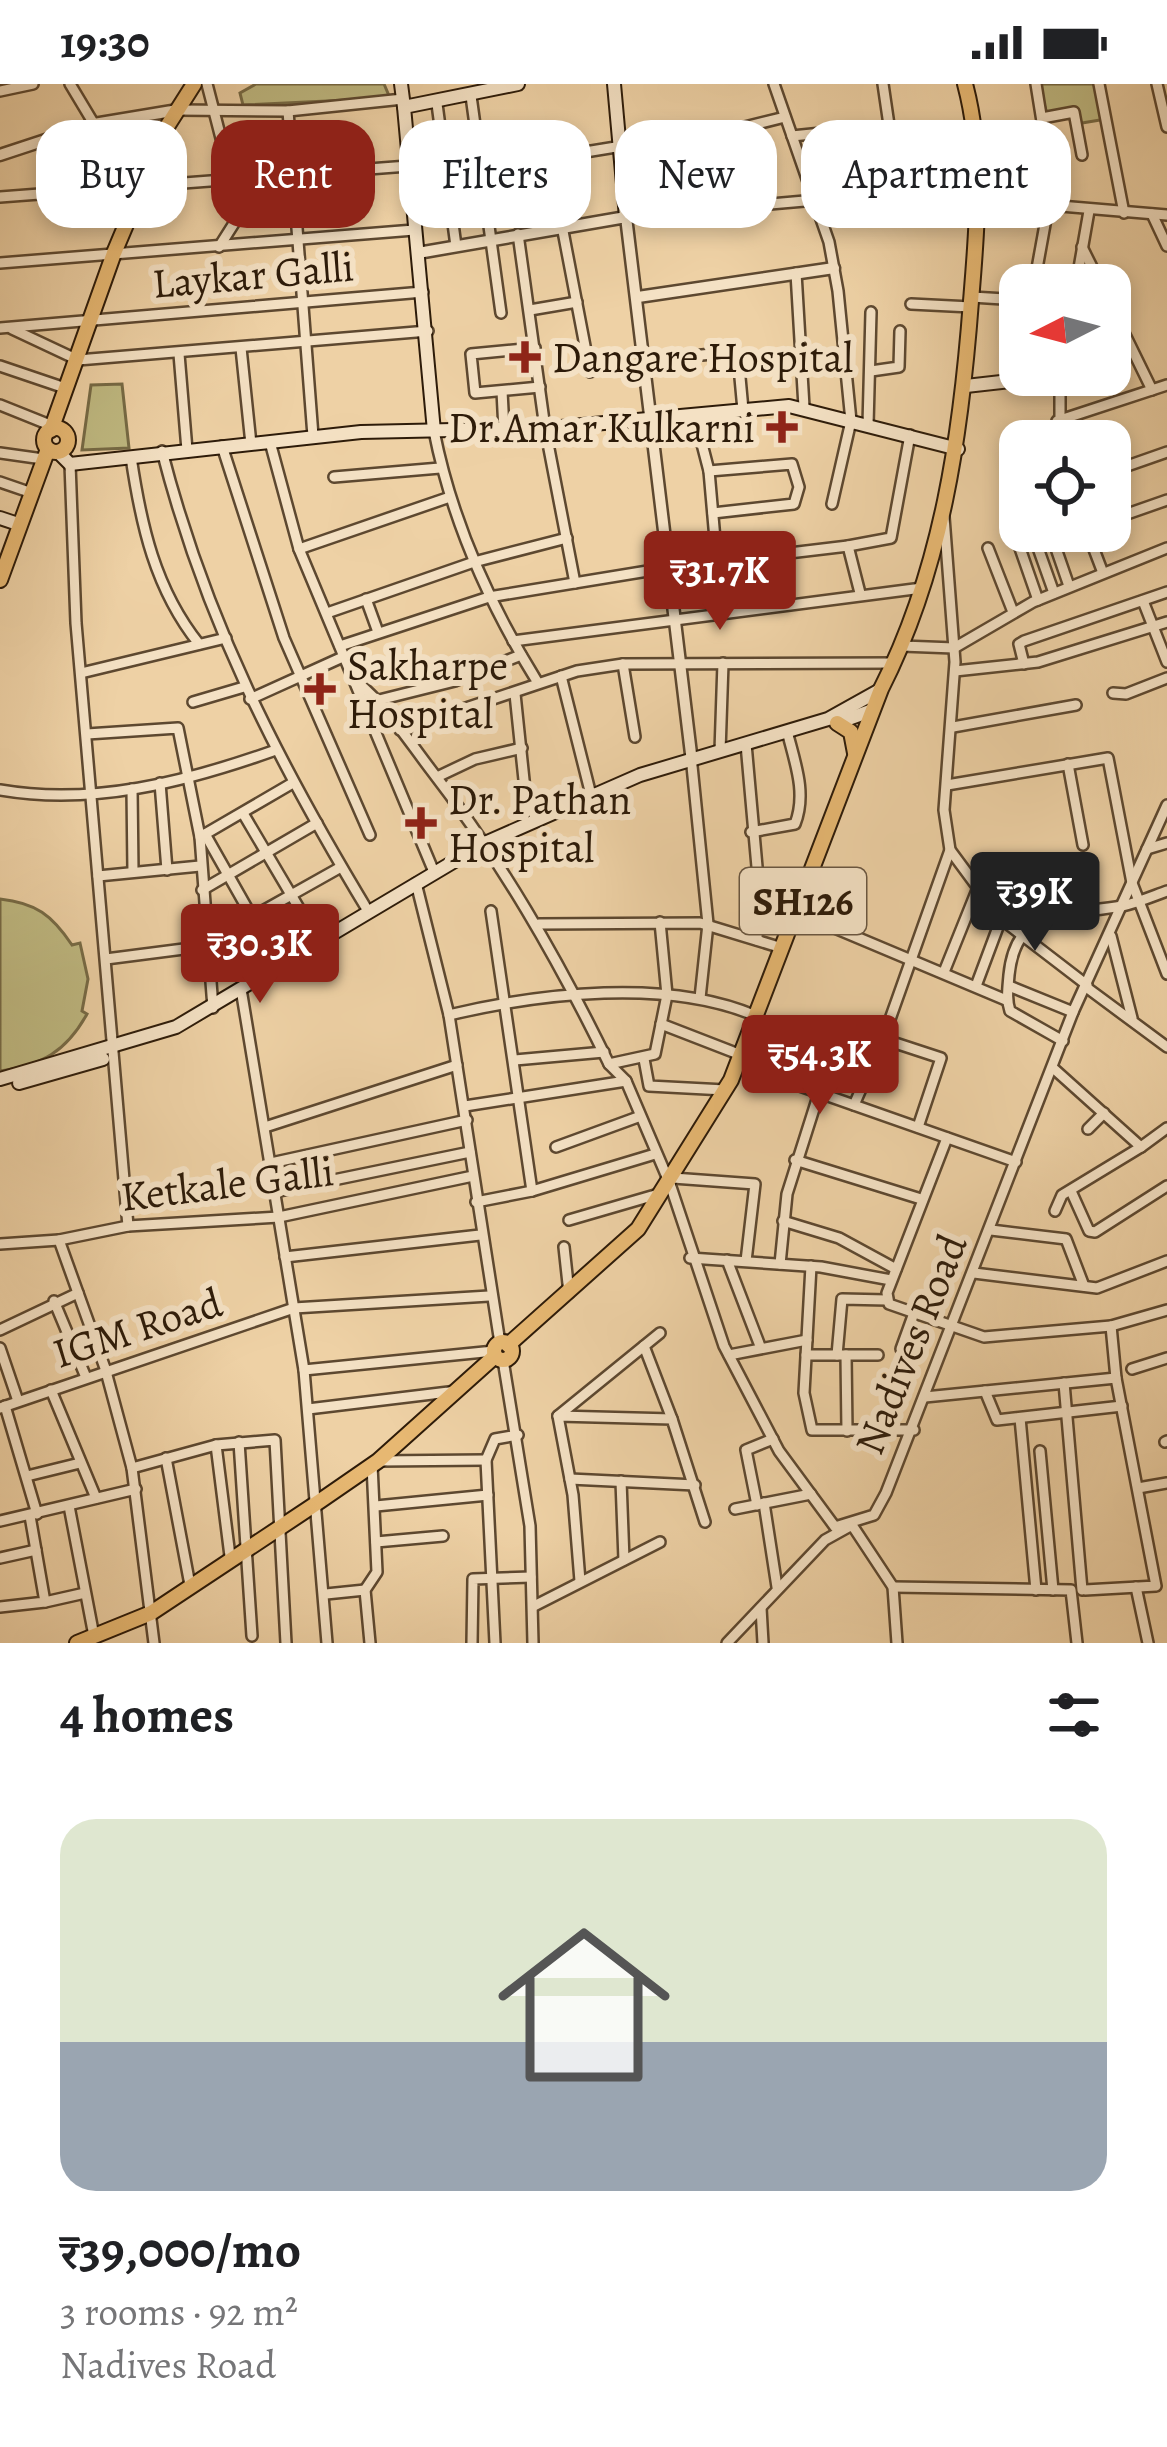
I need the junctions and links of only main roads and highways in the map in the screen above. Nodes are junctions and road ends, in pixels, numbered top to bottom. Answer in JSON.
{"nodes":[{"id":1,"x":194,"y":84,"type":"edge"},
{"id":2,"x":401,"y":84,"type":"edge"},
{"id":3,"x":518,"y":84,"type":"edge"},
{"id":4,"x":614,"y":84,"type":"edge"},
{"id":5,"x":965,"y":84,"type":"edge"},
{"id":6,"x":486,"y":88,"type":"edge"},
{"id":7,"x":404,"y":103,"type":"junction"},
{"id":8,"x":619,"y":120,"type":"edge"},
{"id":9,"x":999,"y":381,"type":"edge"},
{"id":10,"x":967,"y":386,"type":"junction"},
{"id":11,"x":434,"y":431,"type":"junction"},
{"id":12,"x":958,"y":449,"type":"junction"},
{"id":13,"x":55,"y":456,"type":"junction"},
{"id":14,"x":0,"y":518,"type":"edge"},
{"id":15,"x":18,"y":524,"type":"junction"},
{"id":16,"x":1,"y":571,"type":"edge"},
{"id":17,"x":881,"y":689,"type":"junction"},
{"id":18,"x":873,"y":710,"type":"junction"},
{"id":19,"x":837,"y":723,"type":"junction"},
{"id":20,"x":788,"y":735,"type":"junction"},
{"id":21,"x":745,"y":747,"type":"junction"},
{"id":22,"x":856,"y":758,"type":"junction"},
{"id":23,"x":692,"y":762,"type":"junction"},
{"id":24,"x":486,"y":845,"type":"junction"},
{"id":25,"x":418,"y":885,"type":"junction"},
{"id":26,"x":243,"y":993,"type":"junction"},
{"id":27,"x":111,"y":1052,"type":"junction"},
{"id":28,"x":0,"y":1083,"type":"edge"},
{"id":29,"x":76,"y":1643,"type":"edge"}],
"edges":[{"from":1,"to":13,"type":"main road"},
{"from":2,"to":7,"type":"main road"},
{"from":3,"to":6,"type":"main road"},
{"from":4,"to":8,"type":"main road"},
{"from":5,"to":10,"type":"main road","number":"SH126"},
{"from":6,"to":7,"type":"main road"},
{"from":7,"to":11,"type":"main road"},
{"from":9,"to":10,"type":"main road"},
{"from":10,"to":12,"type":"main road","number":"SH126"},
{"from":11,"to":12,"type":"main road"},
{"from":11,"to":13,"type":"main road"},
{"from":12,"to":17,"type":"main road","number":"SH126"},
{"from":13,"to":15,"type":"main road"},
{"from":14,"to":15,"type":"main road"},
{"from":15,"to":16,"type":"main road"},
{"from":17,"to":18,"type":"main road","number":"SH126"},
{"from":17,"to":20,"type":"main road"},
{"from":18,"to":19,"type":"main road"},
{"from":18,"to":22,"type":"main road","number":"SH126"},
{"from":19,"to":20,"type":"main road"},
{"from":19,"to":22,"type":"main road"},
{"from":20,"to":21,"type":"main road"},
{"from":21,"to":23,"type":"main road"},
{"from":21,"to":23,"type":"main road"},
{"from":22,"to":29,"type":"main road","number":"SH126"},
{"from":23,"to":24,"type":"main road"},
{"from":23,"to":24,"type":"main road"},
{"from":24,"to":25,"type":"main road"},
{"from":24,"to":25,"type":"main road"},
{"from":25,"to":26,"type":"main road"},
{"from":25,"to":26,"type":"main road"},
{"from":26,"to":27,"type":"main road"},
{"from":26,"to":27,"type":"main road"},
{"from":27,"to":28,"type":"main road"}]}
